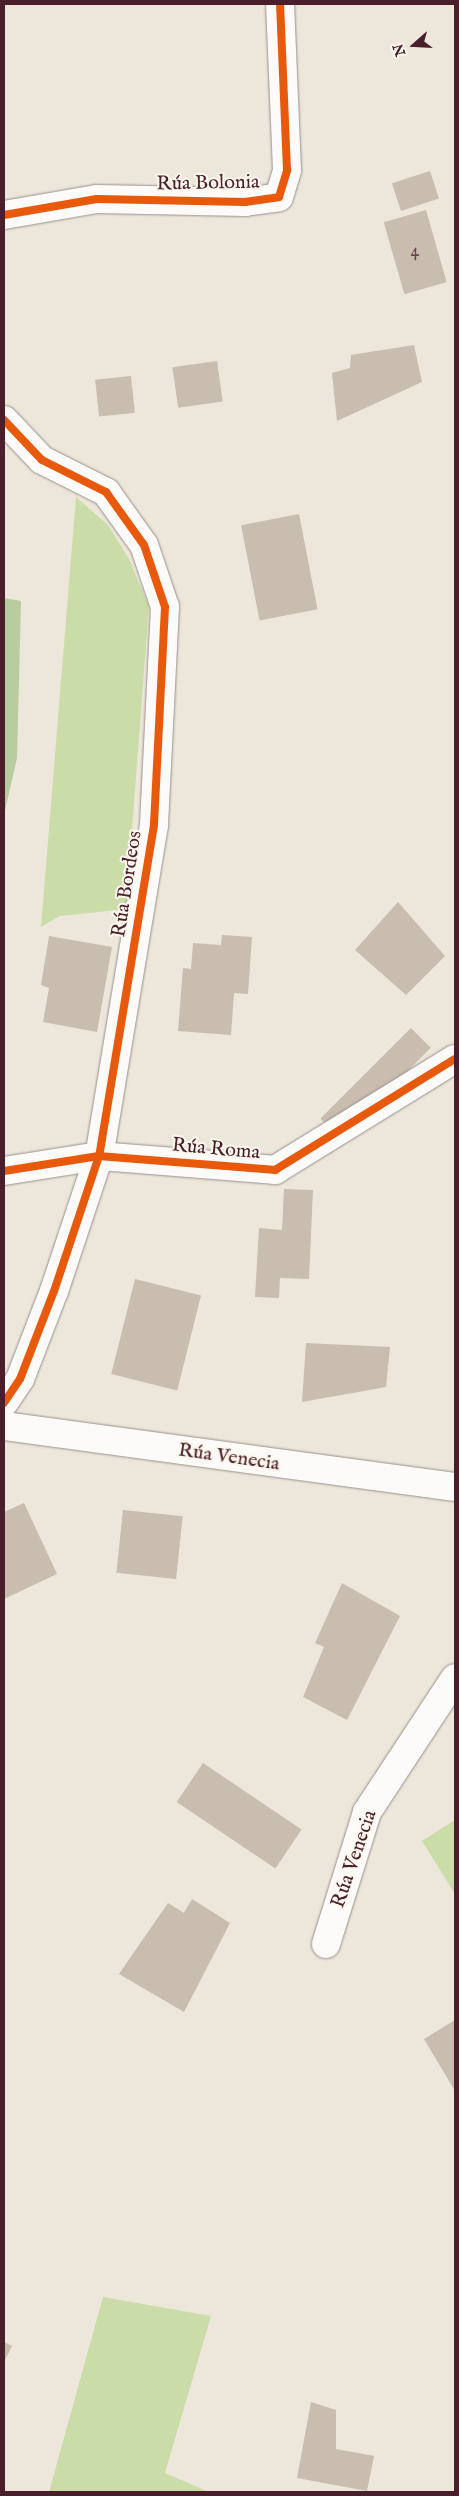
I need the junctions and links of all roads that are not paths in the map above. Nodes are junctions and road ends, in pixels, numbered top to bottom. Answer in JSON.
{"nodes":[{"id":1,"x":280,"y":4,"type":"edge"},
{"id":2,"x":4,"y":215,"type":"edge"},
{"id":3,"x":4,"y":420,"type":"edge"},
{"id":4,"x":455,"y":1059,"type":"edge"},
{"id":5,"x":99,"y":1156,"type":"junction"},
{"id":6,"x":4,"y":1171,"type":"edge"},
{"id":7,"x":4,"y":1403,"type":"edge"},
{"id":8,"x":4,"y":1426,"type":"edge"},
{"id":9,"x":455,"y":1487,"type":"edge"},
{"id":10,"x":455,"y":1678,"type":"edge"},
{"id":11,"x":326,"y":1944,"type":"dead end"}],
"edges":[{"from":1,"to":2,"type":"street","name":"Rúa Bolonia"},
{"from":3,"to":5,"type":"street","name":"Rúa Bordeos"},
{"from":4,"to":5,"type":"street","name":"Rúa Roma"},
{"from":5,"to":6,"type":"street","name":"Rúa Roma"},
{"from":5,"to":7,"type":"street","name":"Rúa Bordeos"},
{"from":8,"to":9,"type":"street","name":"Rúa Venecia"},
{"from":10,"to":11,"type":"street","name":"Rúa Venecia"}]}
